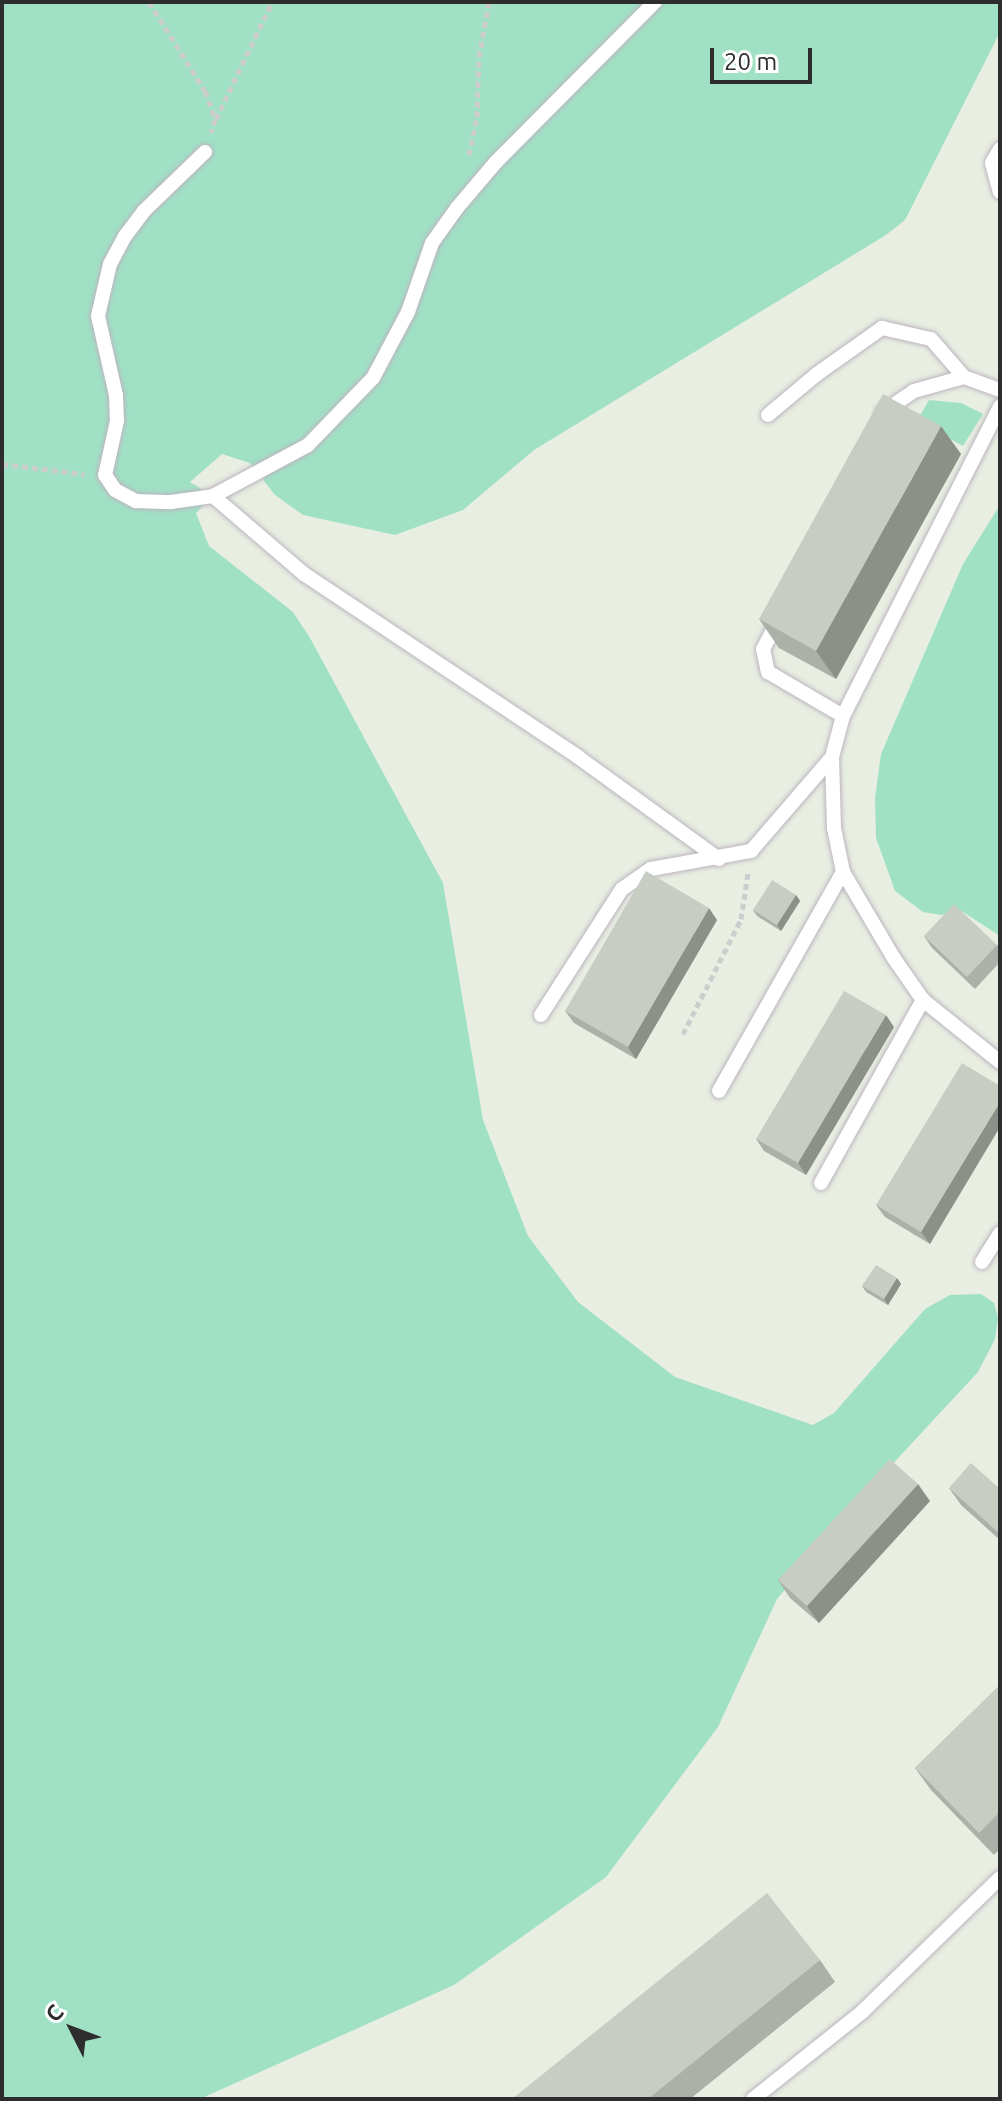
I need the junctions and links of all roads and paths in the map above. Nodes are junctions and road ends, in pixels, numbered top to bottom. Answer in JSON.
{"nodes":[{"id":1,"x":149,"y":2,"type":"edge"},
{"id":2,"x":272,"y":2,"type":"edge"},
{"id":3,"x":489,"y":2,"type":"edge"},
{"id":4,"x":655,"y":2,"type":"edge"},
{"id":5,"x":215,"y":119,"type":"junction"},
{"id":6,"x":1000,"y":149,"type":"edge"},
{"id":7,"x":205,"y":152,"type":"joint"},
{"id":8,"x":468,"y":159,"type":"dead end"},
{"id":9,"x":1000,"y":192,"type":"edge"},
{"id":10,"x":964,"y":377,"type":"junction"},
{"id":11,"x":1000,"y":390,"type":"edge"},
{"id":12,"x":1000,"y":407,"type":"edge"},
{"id":13,"x":768,"y":415,"type":"dead end"},
{"id":14,"x":876,"y":426,"type":"edge"},
{"id":15,"x":2,"y":464,"type":"edge"},
{"id":16,"x":105,"y":475,"type":"junction"},
{"id":17,"x":213,"y":496,"type":"junction"},
{"id":18,"x":784,"y":608,"type":"edge"},
{"id":19,"x":843,"y":716,"type":"junction"},
{"id":20,"x":832,"y":757,"type":"junction"},
{"id":21,"x":751,"y":851,"type":"junction"},
{"id":22,"x":719,"y":859,"type":"junction"},
{"id":23,"x":843,"y":872,"type":"junction"},
{"id":24,"x":923,"y":1000,"type":"junction"},
{"id":25,"x":541,"y":1015,"type":"dead end"},
{"id":26,"x":683,"y":1034,"type":"dead end"},
{"id":27,"x":1000,"y":1062,"type":"edge"},
{"id":28,"x":719,"y":1091,"type":"dead end"},
{"id":29,"x":821,"y":1183,"type":"dead end"},
{"id":30,"x":1000,"y":1233,"type":"edge"},
{"id":31,"x":982,"y":1262,"type":"dead end"},
{"id":32,"x":1000,"y":1878,"type":"edge"},
{"id":33,"x":753,"y":2099,"type":"edge"}],
"edges":[{"from":1,"to":5,"type":"path"},
{"from":2,"to":5,"type":"path"},
{"from":3,"to":8,"type":"path"},
{"from":4,"to":17,"type":"lane"},
{"from":5,"to":7,"type":"path"},
{"from":6,"to":9,"type":"lane"},
{"from":7,"to":16,"type":"lane"},
{"from":10,"to":11,"type":"lane"},
{"from":10,"to":13,"type":"lane"},
{"from":10,"to":14,"type":"lane"},
{"from":12,"to":19,"type":"lane"},
{"from":15,"to":16,"type":"path"},
{"from":16,"to":17,"type":"lane"},
{"from":17,"to":22,"type":"lane"},
{"from":18,"to":19,"type":"lane"},
{"from":19,"to":20,"type":"lane"},
{"from":20,"to":21,"type":"lane"},
{"from":20,"to":23,"type":"lane"},
{"from":21,"to":22,"type":"lane"},
{"from":21,"to":26,"type":"path"},
{"from":22,"to":25,"type":"lane"},
{"from":23,"to":24,"type":"lane"},
{"from":23,"to":28,"type":"lane"},
{"from":24,"to":27,"type":"lane"},
{"from":24,"to":29,"type":"lane"},
{"from":30,"to":31,"type":"lane"},
{"from":32,"to":33,"type":"lane"}]}
